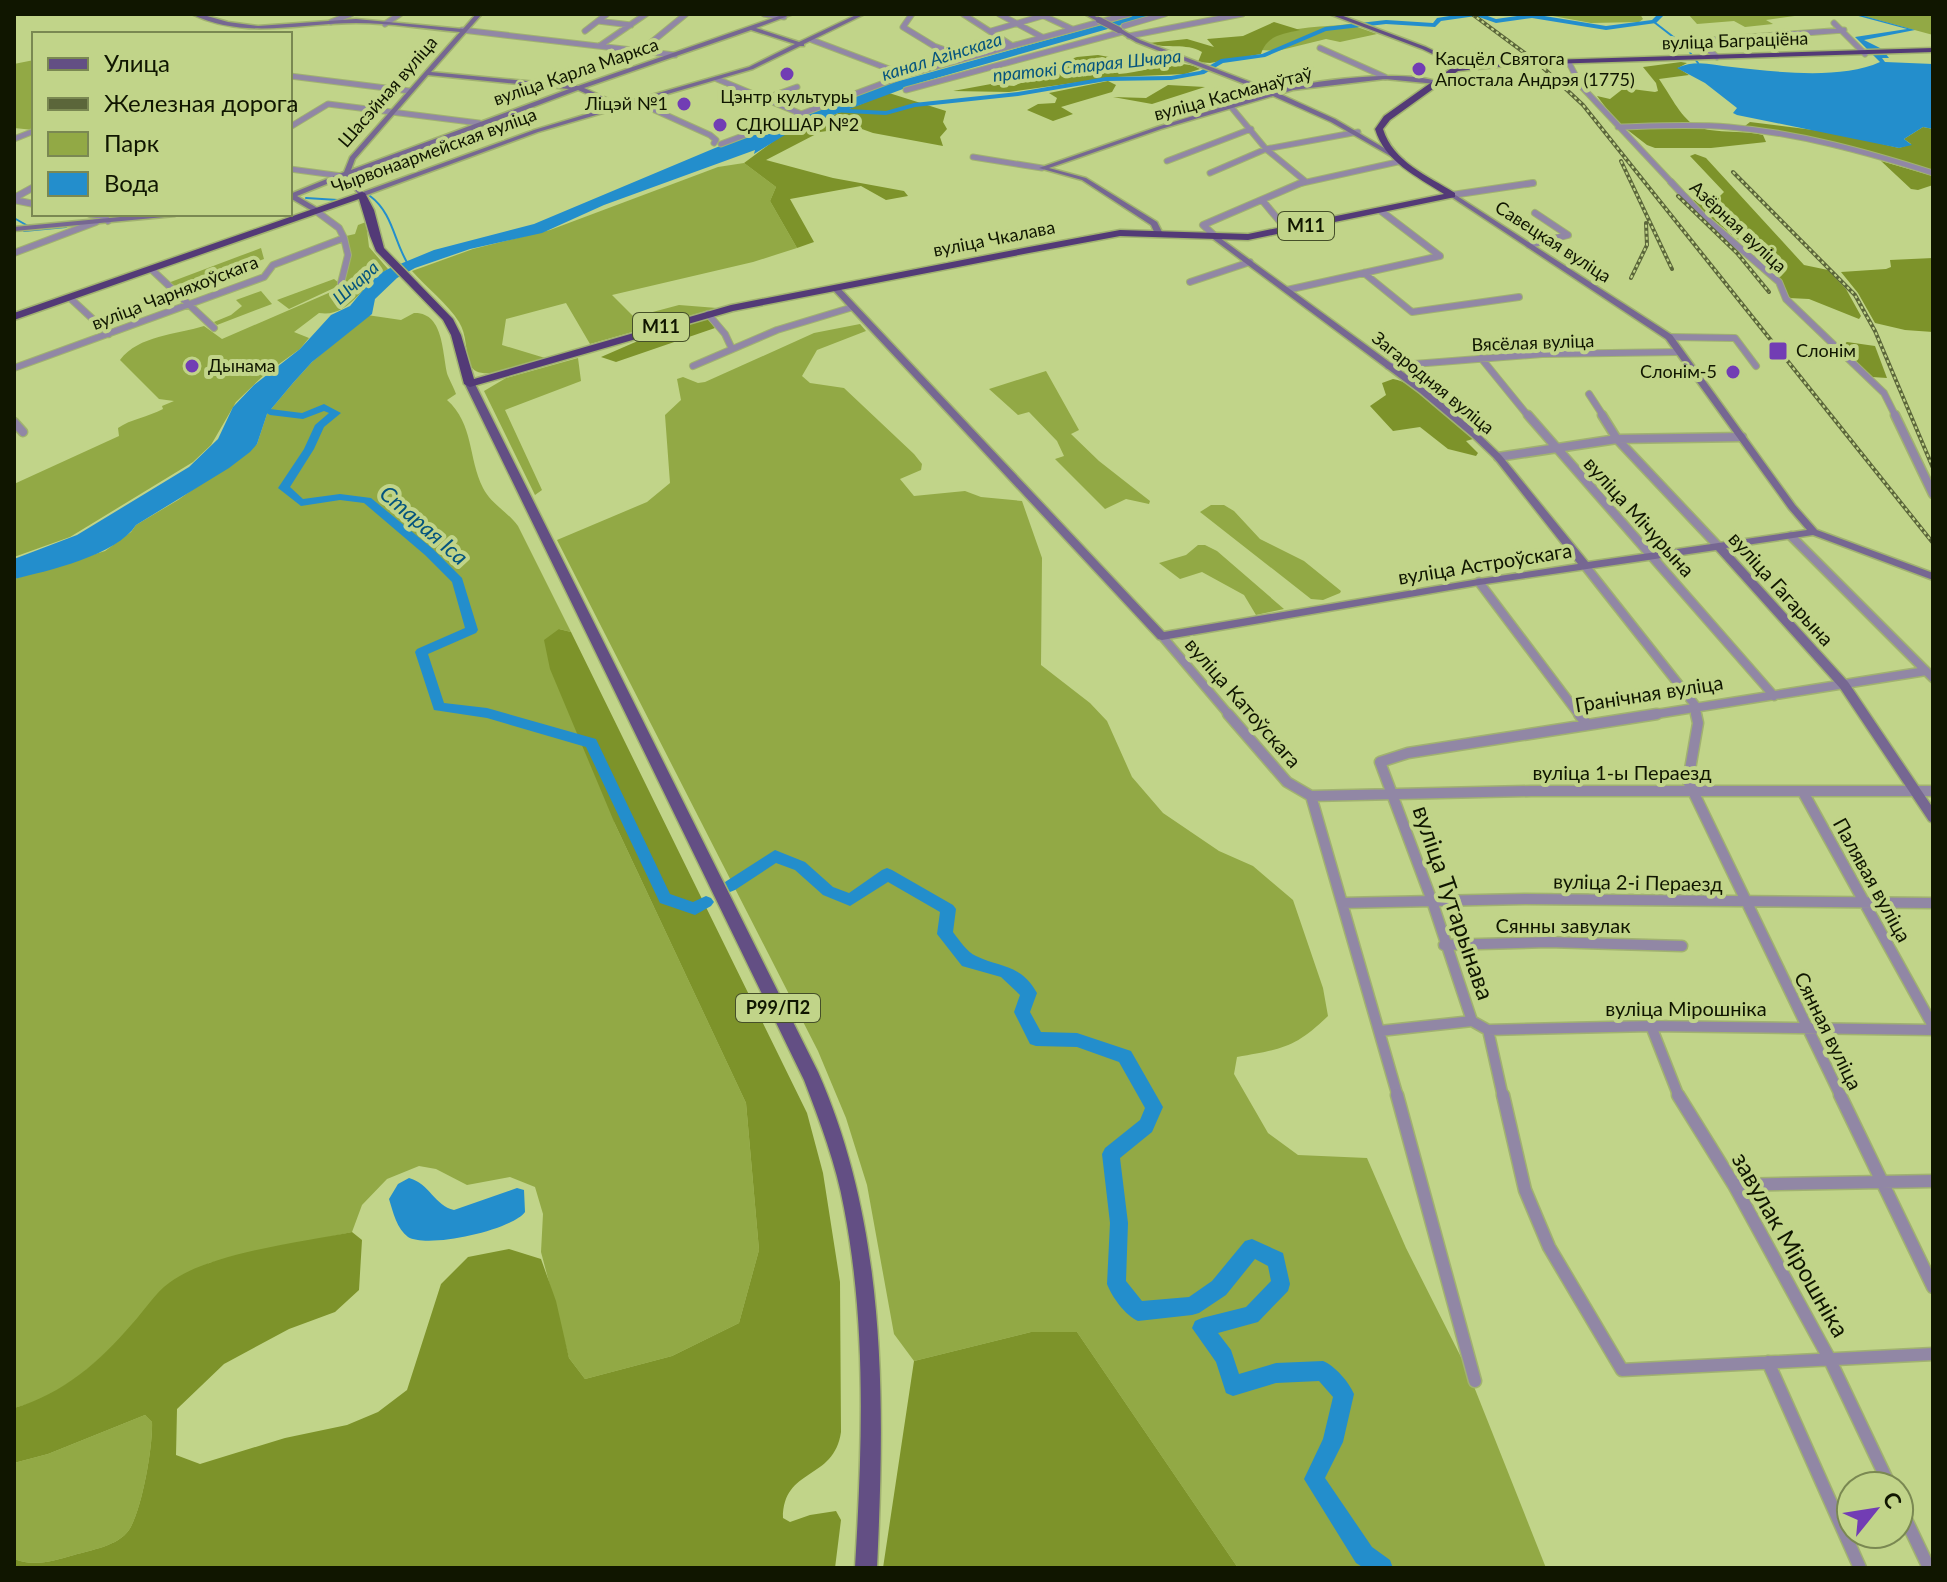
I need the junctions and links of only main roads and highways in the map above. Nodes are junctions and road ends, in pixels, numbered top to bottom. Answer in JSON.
{"nodes":[{"id":1,"x":194,"y":14,"type":"edge"},
{"id":2,"x":479,"y":14,"type":"edge"},
{"id":3,"x":862,"y":14,"type":"edge"},
{"id":4,"x":1087,"y":14,"type":"edge"},
{"id":5,"x":1332,"y":14,"type":"edge"},
{"id":6,"x":787,"y":15,"type":"edge"},
{"id":7,"x":752,"y":28,"type":"junction"},
{"id":8,"x":462,"y":30,"type":"junction"},
{"id":9,"x":802,"y":45,"type":"junction"},
{"id":10,"x":1933,"y":50,"type":"edge"},
{"id":11,"x":1465,"y":68,"type":"junction"},
{"id":12,"x":426,"y":73,"type":"junction"},
{"id":13,"x":1415,"y":78,"type":"junction"},
{"id":14,"x":1441,"y":78,"type":"junction"},
{"id":15,"x":579,"y":88,"type":"junction"},
{"id":16,"x":1275,"y":93,"type":"junction"},
{"id":17,"x":621,"y":107,"type":"junction"},
{"id":18,"x":1376,"y":139,"type":"junction"},
{"id":19,"x":344,"y":175,"type":"junction"},
{"id":20,"x":362,"y":195,"type":"junction"},
{"id":21,"x":1452,"y":195,"type":"junction"},
{"id":22,"x":292,"y":196,"type":"edge"},
{"id":23,"x":292,"y":197,"type":"edge"},
{"id":24,"x":316,"y":211,"type":"junction"},
{"id":25,"x":156,"y":216,"type":"edge"},
{"id":26,"x":14,"y":229,"type":"edge"},
{"id":27,"x":1158,"y":232,"type":"junction"},
{"id":28,"x":1216,"y":237,"type":"junction"},
{"id":29,"x":835,"y":288,"type":"junction"},
{"id":30,"x":14,"y":317,"type":"edge"},
{"id":31,"x":490,"y":378,"type":"junction"},
{"id":32,"x":470,"y":383,"type":"junction"},
{"id":33,"x":1814,"y":532,"type":"junction"},
{"id":34,"x":1719,"y":547,"type":"junction"},
{"id":35,"x":1586,"y":567,"type":"junction"},
{"id":36,"x":1933,"y":577,"type":"edge"},
{"id":37,"x":1162,"y":636,"type":"joint"},
{"id":38,"x":1933,"y":818,"type":"edge"},
{"id":39,"x":866,"y":1568,"type":"edge"}],
"edges":[{"from":1,"to":8,"type":"main road"},
{"from":2,"to":8,"type":"main road","name":"Шасэйная вуліца"},
{"from":3,"to":9,"type":"main road","name":"Чырвонаармейская вуліца"},
{"from":4,"to":16,"type":"main road","bridge":true},
{"from":5,"to":11,"type":"main road"},
{"from":6,"to":7,"type":"main road","name":"вуліца Карла Маркса"},
{"from":7,"to":9,"type":"main road"},
{"from":7,"to":15,"type":"main road","name":"вуліца Карла Маркса"},
{"from":8,"to":12,"type":"main road","name":"Шасэйная вуліца"},
{"from":9,"to":17,"type":"main road","name":"Чырвонаармейская вуліца"},
{"from":10,"to":11,"type":"highway","name":"вуліца Баграціёна"},
{"from":11,"to":14,"type":"highway","name":"вуліца Баграціёна"},
{"from":12,"to":15,"type":"main road"},
{"from":12,"to":19,"type":"main road","name":"Шасэйная вуліца"},
{"from":13,"to":14,"type":"main road","name":"вуліца Касманаўтаў"},
{"from":13,"to":14,"type":"main road"},
{"from":13,"to":16,"type":"main road","name":"вуліца Касманаўтаў"},
{"from":14,"to":18,"type":"highway"},
{"from":15,"to":17,"type":"main road"},
{"from":15,"to":19,"type":"main road","name":"вуліца Карла Маркса"},
{"from":16,"to":18,"type":"main road"},
{"from":16,"to":27,"type":"main road","name":"вуліца Касманаўтаў"},
{"from":17,"to":20,"type":"main road","name":"Чырвонаармейская вуліца"},
{"from":18,"to":21,"type":"highway","name":"Савецкая вуліца"},
{"from":19,"to":20,"type":"main road","name":"Шасэйная вуліца"},
{"from":19,"to":22,"type":"main road","name":"вуліца Карла Маркса"},
{"from":20,"to":24,"type":"highway","name":"Чырвонаармейская вуліца"},
{"from":20,"to":32,"type":"highway"},
{"from":21,"to":28,"type":"highway","name":"вуліца Чкалава","number":"М11"},
{"from":21,"to":33,"type":"main road","name":"Савецкая вуліца"},
{"from":23,"to":24,"type":"main road"},
{"from":24,"to":30,"type":"highway","name":"Чырвонаармейская вуліца"},
{"from":25,"to":26,"type":"main road"},
{"from":27,"to":28,"type":"highway","name":"вуліца Чкалава","number":"М11"},
{"from":27,"to":29,"type":"highway","name":"вуліца Чкалава","number":"М11"},
{"from":28,"to":35,"type":"main road","name":"Загародняя вуліца"},
{"from":29,"to":31,"type":"highway","name":"вуліца Чкалава","number":"М11"},
{"from":29,"to":37,"type":"main road","name":"вуліца Катоўскага"},
{"from":31,"to":32,"type":"highway"},
{"from":31,"to":32,"type":"highway"},
{"from":32,"to":39,"type":"main road","number":"Р99/П2"},
{"from":33,"to":34,"type":"main road","name":"вуліца Астроўскага"},
{"from":33,"to":36,"type":"main road","name":"Савецкая вуліца"},
{"from":34,"to":35,"type":"main road","name":"вуліца Астроўскага"},
{"from":34,"to":38,"type":"main road","name":"вуліца Гагарына"},
{"from":35,"to":37,"type":"main road","name":"вуліца Астроўскага"}]}
